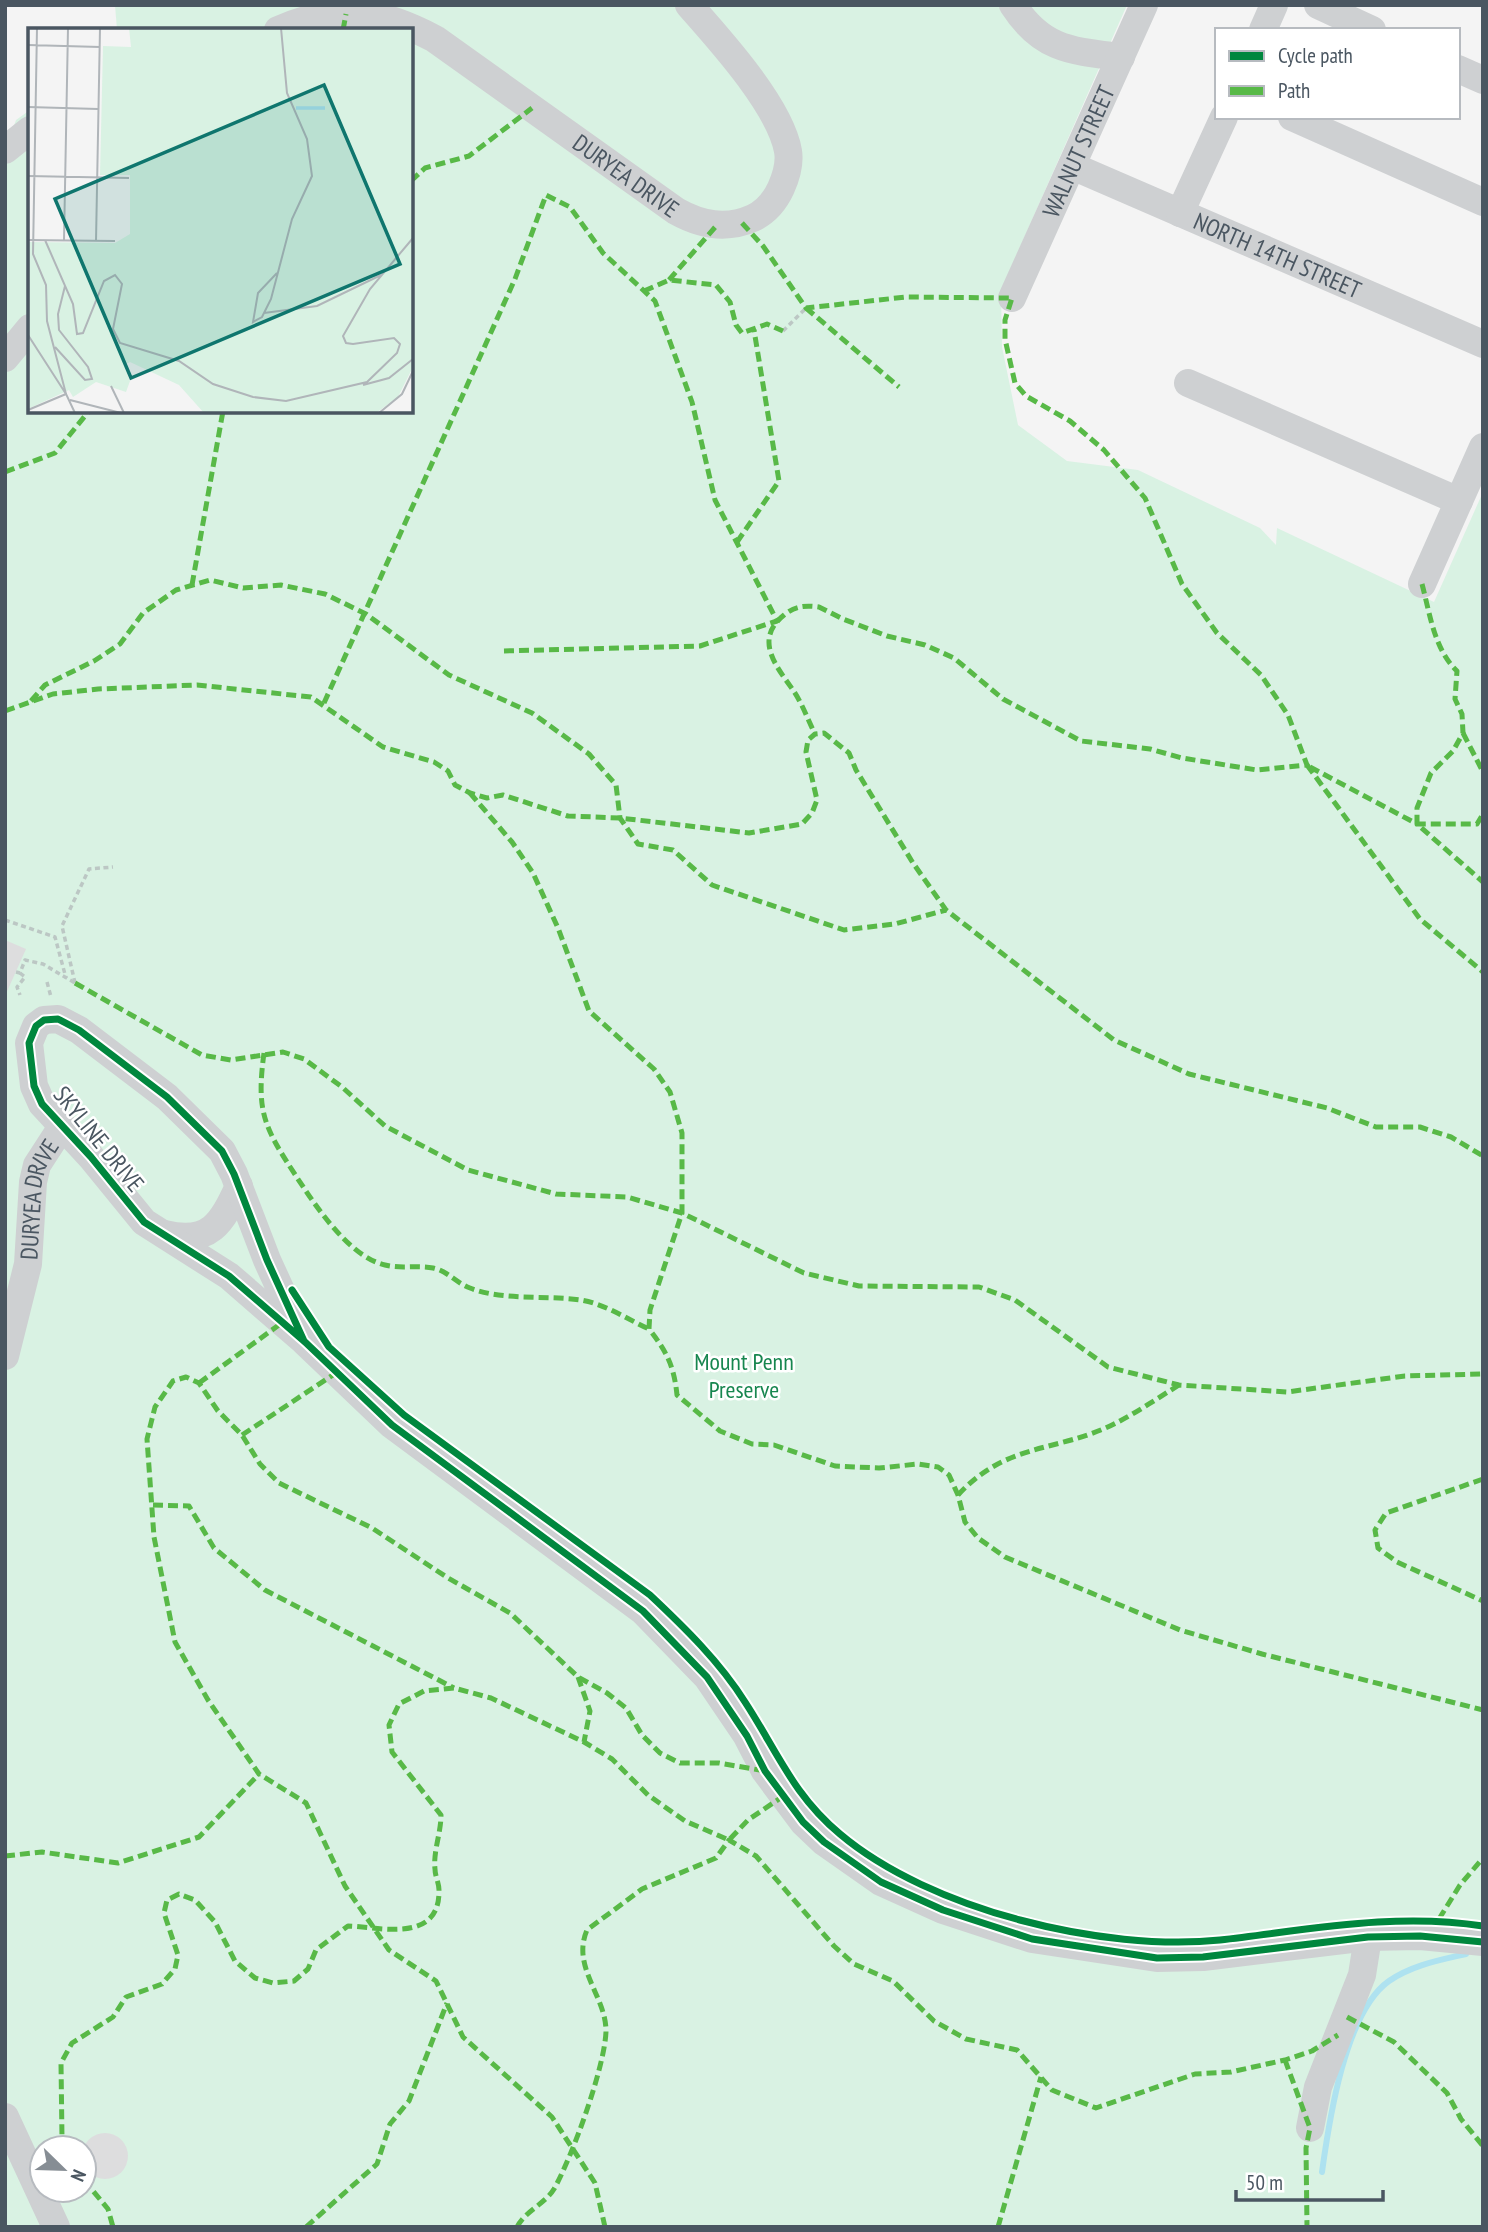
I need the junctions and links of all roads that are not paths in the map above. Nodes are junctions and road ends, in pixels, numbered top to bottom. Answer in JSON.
{"nodes":[{"id":1,"x":689,"y":5,"type":"edge"},
{"id":2,"x":1013,"y":5,"type":"edge"},
{"id":3,"x":1144,"y":5,"type":"edge"},
{"id":4,"x":1274,"y":5,"type":"edge"},
{"id":5,"x":1318,"y":5,"type":"edge"},
{"id":6,"x":283,"y":28,"type":"edge"},
{"id":7,"x":1264,"y":28,"type":"edge"},
{"id":8,"x":1368,"y":28,"type":"edge"},
{"id":9,"x":1121,"y":57,"type":"junction"},
{"id":10,"x":1460,"y":70,"type":"edge"},
{"id":11,"x":1483,"y":80,"type":"edge"},
{"id":12,"x":1223,"y":119,"type":"edge"},
{"id":13,"x":1296,"y":119,"type":"edge"},
{"id":14,"x":28,"y":132,"type":"edge"},
{"id":15,"x":5,"y":150,"type":"edge"},
{"id":16,"x":1072,"y":166,"type":"junction"},
{"id":17,"x":1483,"y":202,"type":"edge"},
{"id":18,"x":1180,"y":213,"type":"junction"},
{"id":19,"x":1012,"y":298,"type":"dead end"},
{"id":20,"x":28,"y":330,"type":"edge"},
{"id":21,"x":1483,"y":344,"type":"edge"},
{"id":22,"x":5,"y":358,"type":"edge"},
{"id":23,"x":1188,"y":383,"type":"dead end"},
{"id":24,"x":1483,"y":447,"type":"edge"},
{"id":25,"x":1459,"y":501,"type":"junction"},
{"id":26,"x":1422,"y":584,"type":"dead end"},
{"id":27,"x":61,"y":1128,"type":"junction"},
{"id":28,"x":239,"y":1186,"type":"junction"},
{"id":29,"x":159,"y":1233,"type":"junction"},
{"id":30,"x":304,"y":1341,"type":"junction"},
{"id":31,"x":5,"y":1356,"type":"edge"},
{"id":32,"x":1368,"y":1937,"type":"junction"},
{"id":33,"x":1483,"y":1942,"type":"edge"},
{"id":34,"x":5,"y":2117,"type":"edge"},
{"id":35,"x":1310,"y":2128,"type":"dead end"},
{"id":36,"x":56,"y":2227,"type":"edge"}],
"edges":[{"from":1,"to":6,"type":"street","name":"DURYEA DRIVE"},
{"from":2,"to":9,"type":"street"},
{"from":3,"to":9,"type":"street","name":"WALNUT STREET"},
{"from":4,"to":7,"type":"street"},
{"from":5,"to":8,"type":"street"},
{"from":9,"to":16,"type":"street","name":"WALNUT STREET"},
{"from":10,"to":11,"type":"street"},
{"from":12,"to":18,"type":"street"},
{"from":13,"to":17,"type":"street"},
{"from":14,"to":15,"type":"street"},
{"from":16,"to":18,"type":"street","name":"NORTH 14TH STREET"},
{"from":16,"to":19,"type":"street","name":"WALNUT STREET"},
{"from":18,"to":21,"type":"street","name":"NORTH 14TH STREET"},
{"from":20,"to":22,"type":"street"},
{"from":23,"to":25,"type":"street"},
{"from":24,"to":25,"type":"street"},
{"from":25,"to":26,"type":"street"},
{"from":27,"to":28,"type":"street","name":"SKYLINE DRIVE"},
{"from":27,"to":29,"type":"street","name":"SKYLINE DRIVE"},
{"from":27,"to":31,"type":"street","name":"DURYEA DRIVE"},
{"from":28,"to":29,"type":"street"},
{"from":28,"to":30,"type":"street","name":"SKYLINE DRIVE"},
{"from":29,"to":30,"type":"street","name":"SKYLINE DRIVE"},
{"from":30,"to":32,"type":"street","name":"SKYLINE DRIVE"},
{"from":32,"to":33,"type":"street","name":"SKYLINE DRIVE"},
{"from":32,"to":35,"type":"street"},
{"from":34,"to":36,"type":"street"}]}
